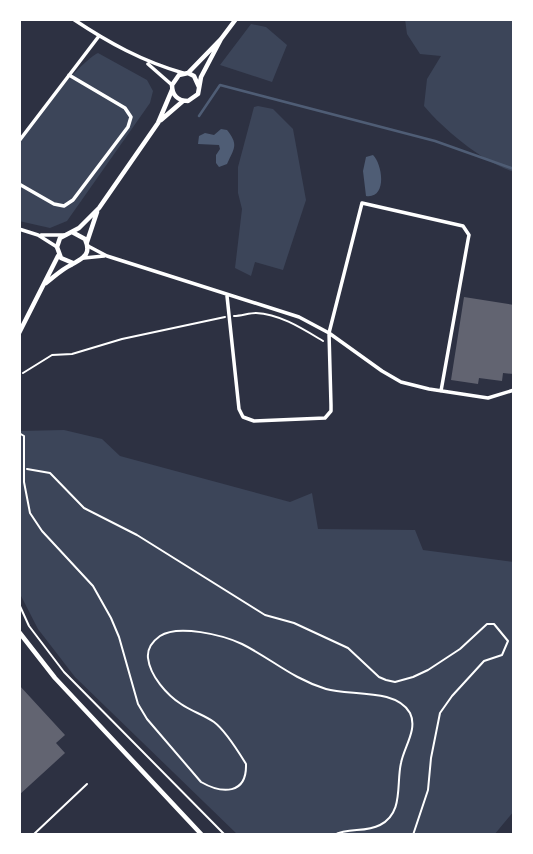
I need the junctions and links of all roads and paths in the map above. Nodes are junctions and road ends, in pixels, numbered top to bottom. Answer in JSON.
{"nodes":[{"id":1,"x":73,"y":19,"type":"edge"},
{"id":2,"x":236,"y":19,"type":"edge"},
{"id":3,"x":99,"y":36,"type":"junction"},
{"id":4,"x":220,"y":39,"type":"junction"},
{"id":5,"x":147,"y":62,"type":"junction"},
{"id":6,"x":185,"y":73,"type":"junction"},
{"id":7,"x":69,"y":75,"type":"junction"},
{"id":8,"x":200,"y":87,"type":"junction"},
{"id":9,"x":172,"y":88,"type":"junction"},
{"id":10,"x":183,"y":101,"type":"junction"},
{"id":11,"x":158,"y":123,"type":"junction"},
{"id":12,"x":19,"y":141,"type":"edge"},
{"id":13,"x":19,"y":184,"type":"edge"},
{"id":14,"x":99,"y":208,"type":"junction"},
{"id":15,"x":19,"y":229,"type":"edge"},
{"id":16,"x":72,"y":232,"type":"junction"},
{"id":17,"x":38,"y":235,"type":"junction"},
{"id":18,"x":64,"y":235,"type":"junction"},
{"id":19,"x":87,"y":244,"type":"junction"},
{"id":20,"x":57,"y":247,"type":"junction"},
{"id":21,"x":58,"y":255,"type":"junction"},
{"id":22,"x":107,"y":256,"type":"junction"},
{"id":23,"x":84,"y":258,"type":"junction"},
{"id":24,"x":72,"y":263,"type":"junction"},
{"id":25,"x":46,"y":284,"type":"junction"},
{"id":26,"x":228,"y":296,"type":"junction"},
{"id":27,"x":229,"y":316,"type":"junction"},
{"id":28,"x":19,"y":333,"type":"edge"},
{"id":29,"x":329,"y":333,"type":"junction"},
{"id":30,"x":329,"y":346,"type":"junction"},
{"id":31,"x":23,"y":373,"type":"dead end"},
{"id":32,"x":514,"y":390,"type":"edge"},
{"id":33,"x":441,"y":391,"type":"junction"},
{"id":34,"x":19,"y":433,"type":"edge"},
{"id":35,"x":26,"y":469,"type":"junction"},
{"id":36,"x":19,"y":604,"type":"edge"},
{"id":37,"x":19,"y":632,"type":"edge"},
{"id":38,"x":87,"y":784,"type":"dead end"},
{"id":39,"x":33,"y":835,"type":"edge"},
{"id":40,"x":202,"y":835,"type":"edge"},
{"id":41,"x":225,"y":835,"type":"edge"},
{"id":42,"x":334,"y":835,"type":"edge"},
{"id":43,"x":413,"y":835,"type":"edge"}],
"edges":[{"from":1,"to":3,"type":"street"},
{"from":2,"to":4,"type":"street"},
{"from":3,"to":5,"type":"street"},
{"from":3,"to":7,"type":"street"},
{"from":4,"to":6,"type":"street"},
{"from":4,"to":8,"type":"street"},
{"from":5,"to":6,"type":"street"},
{"from":5,"to":9,"type":"street"},
{"from":6,"to":8,"type":"street"},
{"from":6,"to":9,"type":"street"},
{"from":7,"to":12,"type":"street"},
{"from":7,"to":13,"type":"street"},
{"from":8,"to":10,"type":"street"},
{"from":9,"to":10,"type":"street"},
{"from":9,"to":11,"type":"street"},
{"from":10,"to":11,"type":"street"},
{"from":11,"to":14,"type":"street"},
{"from":14,"to":16,"type":"street"},
{"from":14,"to":19,"type":"street"},
{"from":15,"to":17,"type":"street"},
{"from":16,"to":18,"type":"street"},
{"from":16,"to":19,"type":"street"},
{"from":17,"to":18,"type":"street"},
{"from":17,"to":20,"type":"street"},
{"from":18,"to":20,"type":"street"},
{"from":19,"to":22,"type":"street"},
{"from":19,"to":23,"type":"street"},
{"from":20,"to":21,"type":"street"},
{"from":21,"to":24,"type":"street"},
{"from":21,"to":25,"type":"street"},
{"from":22,"to":23,"type":"street"},
{"from":22,"to":26,"type":"street"},
{"from":23,"to":24,"type":"street"},
{"from":24,"to":25,"type":"street"},
{"from":25,"to":28,"type":"street"},
{"from":26,"to":27,"type":"street"},
{"from":26,"to":29,"type":"street"},
{"from":27,"to":30,"type":"path"},
{"from":27,"to":30,"type":"street"},
{"from":27,"to":31,"type":"path"},
{"from":29,"to":30,"type":"street"},
{"from":29,"to":33,"type":"street"},
{"from":29,"to":33,"type":"street"},
{"from":32,"to":33,"type":"street"},
{"from":34,"to":35,"type":"path"},
{"from":35,"to":42,"type":"path"},
{"from":35,"to":43,"type":"path"},
{"from":36,"to":41,"type":"path"},
{"from":37,"to":40,"type":"street"},
{"from":38,"to":39,"type":"lane"}]}
